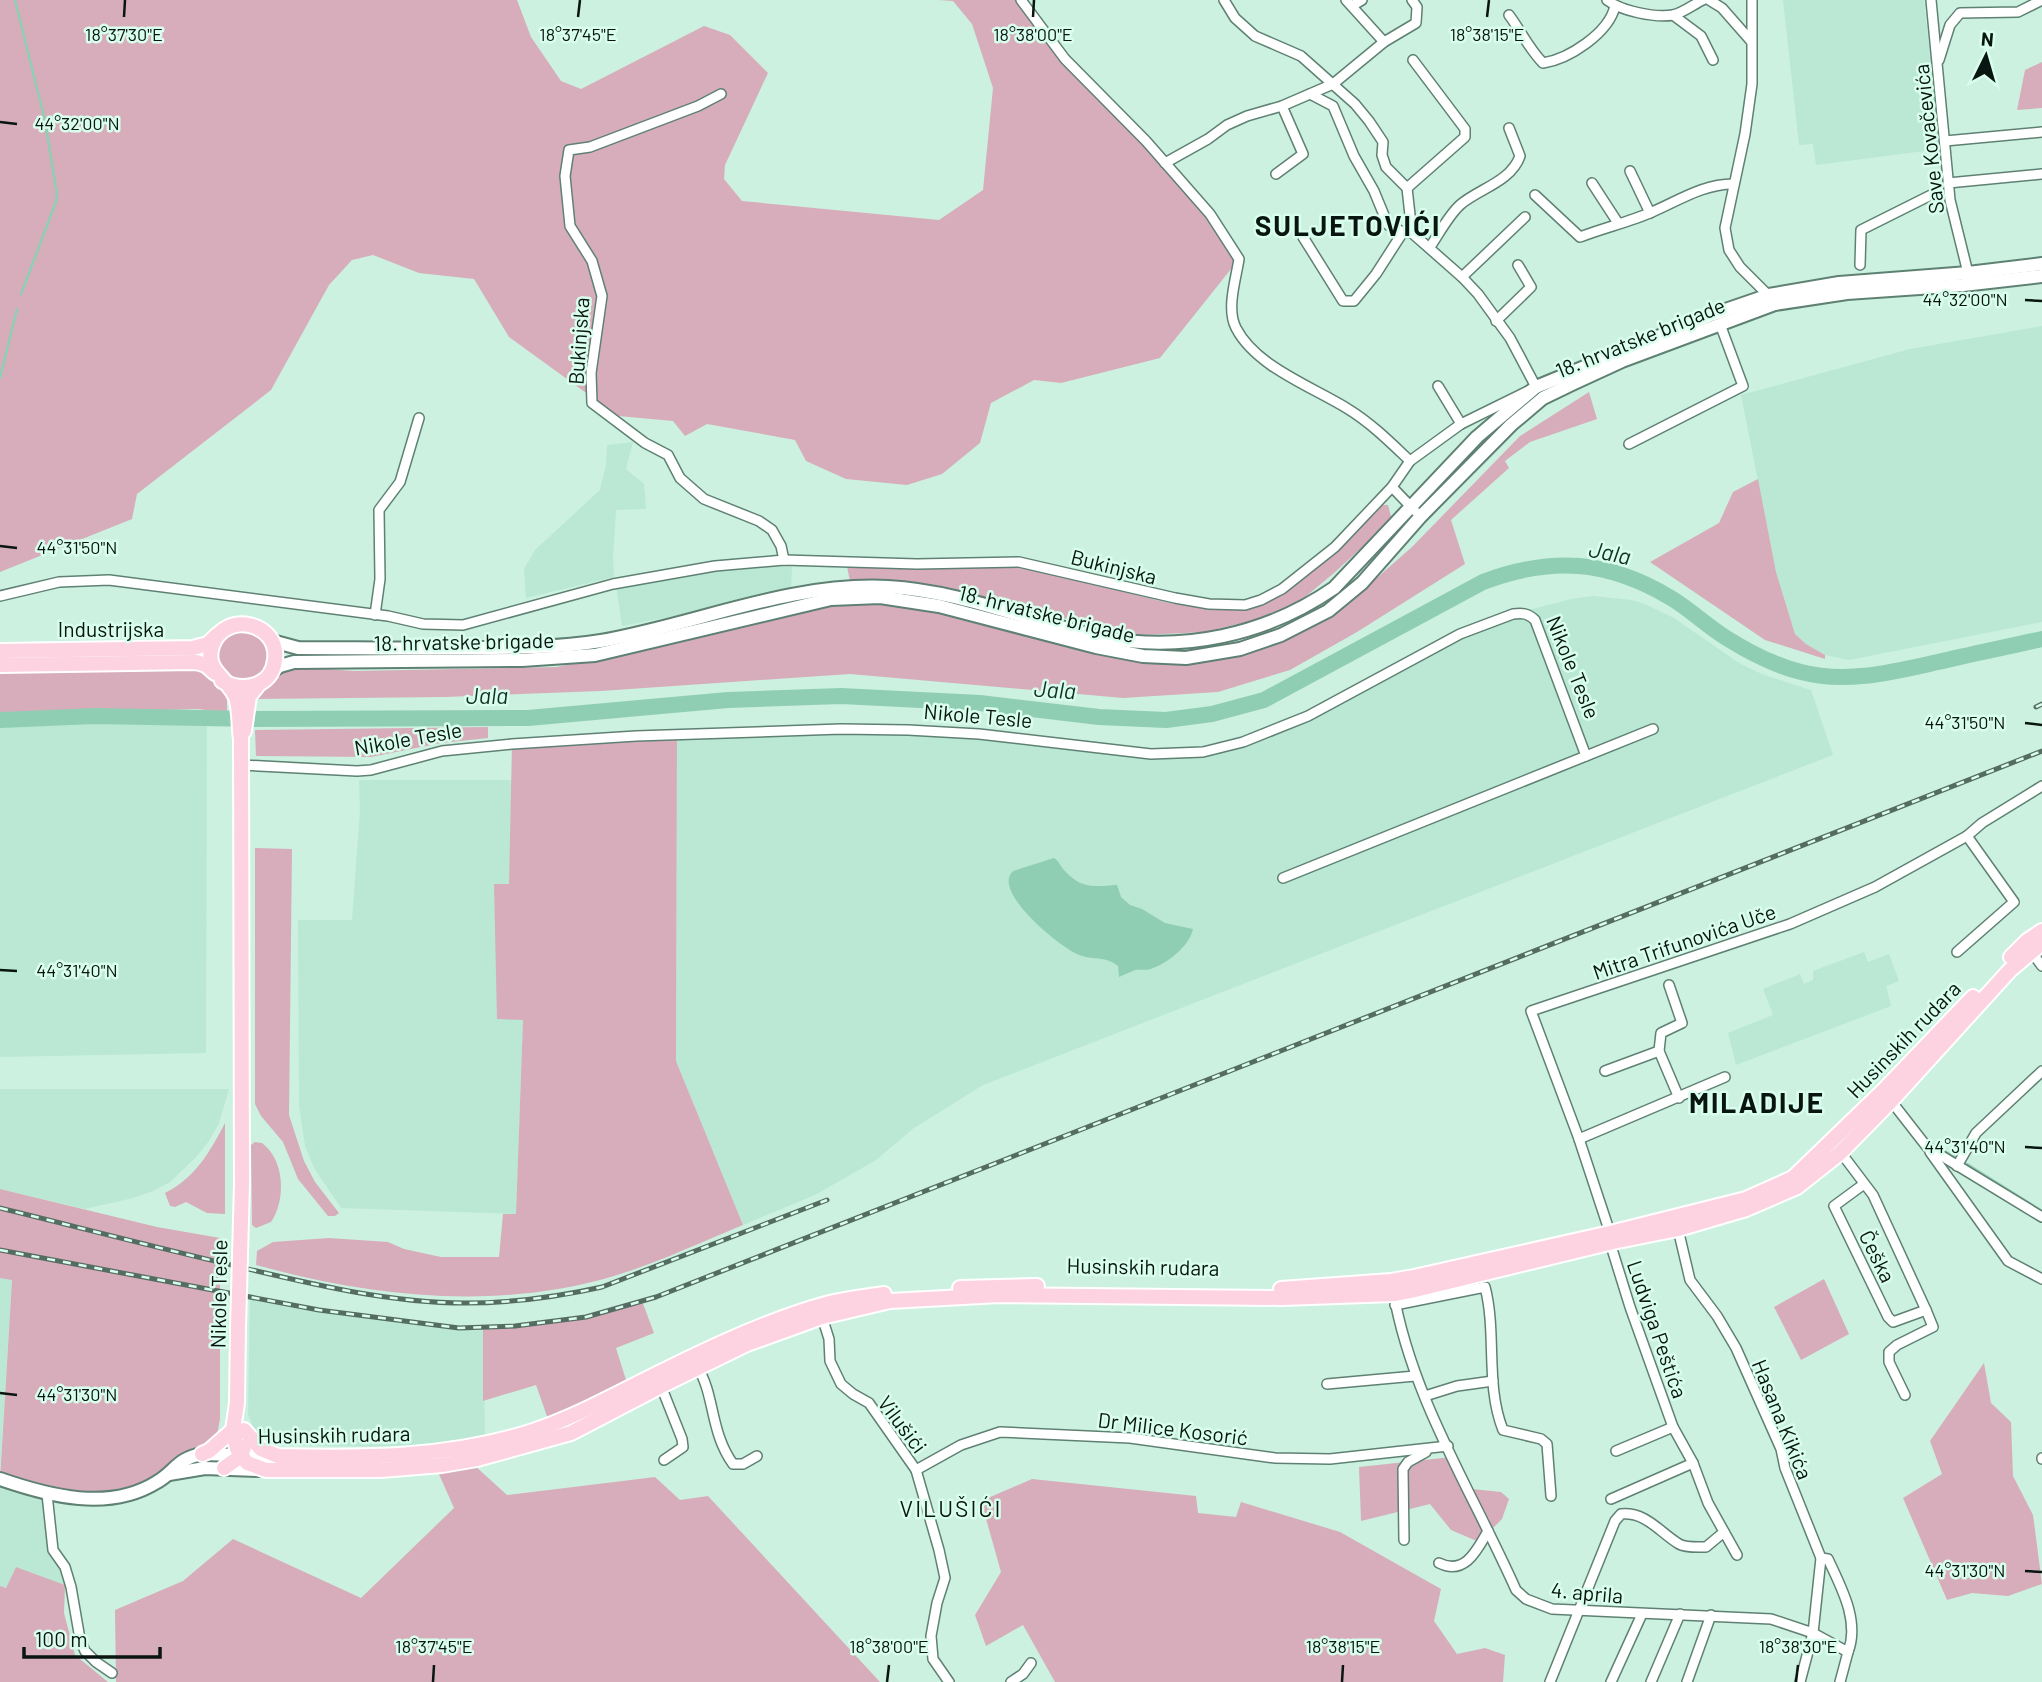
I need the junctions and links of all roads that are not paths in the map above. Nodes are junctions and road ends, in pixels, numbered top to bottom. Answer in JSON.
{"nodes":[{"id":1,"x":1021,"y":0,"type":"edge"},
{"id":2,"x":1224,"y":0,"type":"edge"},
{"id":3,"x":1362,"y":0,"type":"edge"},
{"id":4,"x":1412,"y":0,"type":"edge"},
{"id":5,"x":1703,"y":0,"type":"edge"},
{"id":6,"x":1709,"y":0,"type":"edge"},
{"id":7,"x":1752,"y":0,"type":"edge"},
{"id":8,"x":1931,"y":0,"type":"edge"},
{"id":9,"x":2042,"y":0,"type":"edge"},
{"id":10,"x":1349,"y":3,"type":"edge"},
{"id":11,"x":1611,"y":3,"type":"edge"},
{"id":12,"x":1509,"y":15,"type":"dead end"},
{"id":13,"x":1674,"y":15,"type":"junction"},
{"id":14,"x":1751,"y":41,"type":"junction"},
{"id":15,"x":1384,"y":42,"type":"junction"},
{"id":16,"x":1413,"y":60,"type":"dead end"},
{"id":17,"x":1713,"y":60,"type":"dead end"},
{"id":18,"x":1937,"y":64,"type":"junction"},
{"id":19,"x":1334,"y":84,"type":"junction"},
{"id":20,"x":721,"y":94,"type":"dead end"},
{"id":21,"x":1310,"y":94,"type":"junction"},
{"id":22,"x":1282,"y":106,"type":"junction"},
{"id":23,"x":1509,"y":128,"type":"dead end"},
{"id":24,"x":2042,"y":132,"type":"edge"},
{"id":25,"x":1945,"y":141,"type":"junction"},
{"id":26,"x":1165,"y":163,"type":"junction"},
{"id":27,"x":1630,"y":171,"type":"dead end"},
{"id":28,"x":1276,"y":174,"type":"dead end"},
{"id":29,"x":2042,"y":174,"type":"edge"},
{"id":30,"x":1592,"y":183,"type":"dead end"},
{"id":31,"x":1948,"y":183,"type":"junction"},
{"id":32,"x":1733,"y":184,"type":"junction"},
{"id":33,"x":1407,"y":188,"type":"junction"},
{"id":34,"x":1935,"y":193,"type":"dead end"},
{"id":35,"x":1535,"y":195,"type":"dead end"},
{"id":36,"x":1650,"y":214,"type":"junction"},
{"id":37,"x":1525,"y":217,"type":"dead end"},
{"id":38,"x":1618,"y":223,"type":"junction"},
{"id":39,"x":1407,"y":233,"type":"junction"},
{"id":40,"x":1303,"y":237,"type":"dead end"},
{"id":41,"x":1430,"y":247,"type":"junction"},
{"id":42,"x":2042,"y":264,"type":"edge"},
{"id":43,"x":1518,"y":265,"type":"dead end"},
{"id":44,"x":1860,"y":265,"type":"dead end"},
{"id":45,"x":1968,"y":273,"type":"junction"},
{"id":46,"x":2042,"y":276,"type":"edge"},
{"id":47,"x":1462,"y":277,"type":"junction"},
{"id":48,"x":1772,"y":299,"type":"junction"},
{"id":49,"x":1496,"y":321,"type":"junction"},
{"id":50,"x":1720,"y":324,"type":"junction"},
{"id":51,"x":1438,"y":386,"type":"dead end"},
{"id":52,"x":1536,"y":387,"type":"junction"},
{"id":53,"x":419,"y":418,"type":"dead end"},
{"id":54,"x":1461,"y":424,"type":"junction"},
{"id":55,"x":1629,"y":444,"type":"dead end"},
{"id":56,"x":1410,"y":461,"type":"junction"},
{"id":57,"x":1392,"y":487,"type":"junction"},
{"id":58,"x":1416,"y":511,"type":"junction"},
{"id":59,"x":784,"y":560,"type":"junction"},
{"id":60,"x":0,"y":596,"type":"edge"},
{"id":61,"x":375,"y":615,"type":"junction"},
{"id":62,"x":218,"y":634,"type":"junction"},
{"id":63,"x":272,"y":641,"type":"junction"},
{"id":64,"x":0,"y":650,"type":"edge"},
{"id":65,"x":0,"y":665,"type":"edge"},
{"id":66,"x":271,"y":672,"type":"junction"},
{"id":67,"x":219,"y":677,"type":"junction"},
{"id":68,"x":259,"y":684,"type":"junction"},
{"id":69,"x":243,"y":703,"type":"junction"},
{"id":70,"x":1653,"y":729,"type":"dead end"},
{"id":71,"x":1586,"y":756,"type":"junction"},
{"id":72,"x":242,"y":765,"type":"junction"},
{"id":73,"x":2042,"y":786,"type":"edge"},
{"id":74,"x":1967,"y":836,"type":"junction"},
{"id":75,"x":1283,"y":878,"type":"dead end"},
{"id":76,"x":2042,"y":930,"type":"edge"},
{"id":77,"x":2036,"y":947,"type":"edge"},
{"id":78,"x":1957,"y":953,"type":"dead end"},
{"id":79,"x":2042,"y":966,"type":"edge"},
{"id":80,"x":1669,"y":985,"type":"dead end"},
{"id":81,"x":1659,"y":1051,"type":"junction"},
{"id":82,"x":1605,"y":1071,"type":"dead end"},
{"id":83,"x":2042,"y":1071,"type":"edge"},
{"id":84,"x":1725,"y":1077,"type":"dead end"},
{"id":85,"x":1887,"y":1096,"type":"junction"},
{"id":86,"x":1679,"y":1098,"type":"junction"},
{"id":87,"x":1579,"y":1139,"type":"junction"},
{"id":88,"x":1927,"y":1147,"type":"junction"},
{"id":89,"x":1840,"y":1153,"type":"junction"},
{"id":90,"x":1957,"y":1166,"type":"junction"},
{"id":91,"x":1864,"y":1184,"type":"junction"},
{"id":92,"x":2042,"y":1217,"type":"edge"},
{"id":93,"x":1678,"y":1229,"type":"junction"},
{"id":94,"x":1611,"y":1238,"type":"junction"},
{"id":95,"x":2042,"y":1279,"type":"edge"},
{"id":96,"x":1393,"y":1293,"type":"junction"},
{"id":97,"x":1926,"y":1310,"type":"junction"},
{"id":98,"x":822,"y":1317,"type":"junction"},
{"id":99,"x":698,"y":1368,"type":"junction"},
{"id":100,"x":1415,"y":1376,"type":"junction"},
{"id":101,"x":1493,"y":1381,"type":"junction"},
{"id":102,"x":1327,"y":1384,"type":"dead end"},
{"id":103,"x":661,"y":1385,"type":"junction"},
{"id":104,"x":1905,"y":1395,"type":"dead end"},
{"id":105,"x":1425,"y":1396,"type":"junction"},
{"id":106,"x":1673,"y":1427,"type":"junction"},
{"id":107,"x":238,"y":1430,"type":"junction"},
{"id":108,"x":1448,"y":1446,"type":"junction"},
{"id":109,"x":1434,"y":1448,"type":"junction"},
{"id":110,"x":1616,"y":1451,"type":"dead end"},
{"id":111,"x":202,"y":1454,"type":"junction"},
{"id":112,"x":241,"y":1456,"type":"junction"},
{"id":113,"x":278,"y":1456,"type":"junction"},
{"id":114,"x":757,"y":1456,"type":"dead end"},
{"id":115,"x":664,"y":1460,"type":"dead end"},
{"id":116,"x":1693,"y":1463,"type":"junction"},
{"id":117,"x":224,"y":1468,"type":"junction"},
{"id":118,"x":267,"y":1470,"type":"junction"},
{"id":119,"x":916,"y":1470,"type":"junction"},
{"id":120,"x":165,"y":1475,"type":"junction"},
{"id":121,"x":0,"y":1479,"type":"edge"},
{"id":122,"x":47,"y":1494,"type":"junction"},
{"id":123,"x":1550,"y":1496,"type":"dead end"},
{"id":124,"x":1611,"y":1499,"type":"dead end"},
{"id":125,"x":1488,"y":1531,"type":"junction"},
{"id":126,"x":1724,"y":1532,"type":"junction"},
{"id":127,"x":1404,"y":1539,"type":"dead end"},
{"id":128,"x":1737,"y":1555,"type":"dead end"},
{"id":129,"x":1821,"y":1558,"type":"junction"},
{"id":130,"x":1439,"y":1563,"type":"dead end"},
{"id":131,"x":1580,"y":1611,"type":"junction"},
{"id":132,"x":1679,"y":1614,"type":"junction"},
{"id":133,"x":1642,"y":1615,"type":"junction"},
{"id":134,"x":1711,"y":1615,"type":"junction"},
{"id":135,"x":1813,"y":1633,"type":"junction"},
{"id":136,"x":1848,"y":1652,"type":"junction"},
{"id":137,"x":1031,"y":1663,"type":"dead end"},
{"id":138,"x":112,"y":1673,"type":"dead end"},
{"id":139,"x":949,"y":1682,"type":"edge"},
{"id":140,"x":1011,"y":1682,"type":"edge"},
{"id":141,"x":1550,"y":1682,"type":"edge"},
{"id":142,"x":1611,"y":1682,"type":"edge"},
{"id":143,"x":1651,"y":1682,"type":"edge"},
{"id":144,"x":1687,"y":1682,"type":"edge"},
{"id":145,"x":1800,"y":1682,"type":"edge"},
{"id":146,"x":1840,"y":1682,"type":"edge"}],
"edges":[{"from":1,"to":26,"type":"street"},
{"from":2,"to":19,"type":"street"},
{"from":3,"to":10,"type":"street"},
{"from":4,"to":15,"type":"street"},
{"from":5,"to":13,"type":"street"},
{"from":6,"to":14,"type":"street"},
{"from":7,"to":14,"type":"street"},
{"from":8,"to":18,"type":"street","name":"Save Kovačevića"},
{"from":9,"to":18,"type":"street"},
{"from":10,"to":15,"type":"street"},
{"from":11,"to":12,"type":"street"},
{"from":11,"to":13,"type":"street"},
{"from":13,"to":17,"type":"street"},
{"from":14,"to":32,"type":"street"},
{"from":15,"to":19,"type":"street"},
{"from":16,"to":33,"type":"street"},
{"from":18,"to":25,"type":"street","name":"Save Kovačevića"},
{"from":19,"to":21,"type":"street"},
{"from":19,"to":33,"type":"street"},
{"from":20,"to":59,"type":"street","name":"Bukinjska"},
{"from":21,"to":22,"type":"street"},
{"from":21,"to":39,"type":"street"},
{"from":22,"to":26,"type":"street"},
{"from":22,"to":28,"type":"street"},
{"from":23,"to":41,"type":"street"},
{"from":24,"to":25,"type":"street"},
{"from":25,"to":31,"type":"street","name":"Save Kovačevića"},
{"from":26,"to":56,"type":"street"},
{"from":27,"to":36,"type":"street"},
{"from":29,"to":31,"type":"street"},
{"from":30,"to":38,"type":"street"},
{"from":31,"to":45,"type":"street","name":"Save Kovačevića"},
{"from":32,"to":36,"type":"street"},
{"from":32,"to":48,"type":"street"},
{"from":33,"to":39,"type":"street"},
{"from":34,"to":44,"type":"street"},
{"from":35,"to":38,"type":"street"},
{"from":36,"to":38,"type":"street"},
{"from":37,"to":47,"type":"street"},
{"from":39,"to":40,"type":"street"},
{"from":39,"to":41,"type":"street"},
{"from":41,"to":47,"type":"street"},
{"from":42,"to":45,"type":"main road","name":"18. hrvatske brigade"},
{"from":43,"to":49,"type":"street"},
{"from":45,"to":48,"type":"main road","name":"18. hrvatske brigade"},
{"from":46,"to":48,"type":"main road","name":"18. hrvatske brigade"},
{"from":47,"to":49,"type":"street"},
{"from":48,"to":50,"type":"main road","name":"18. hrvatske brigade"},
{"from":48,"to":52,"type":"main road","name":"18. hrvatske brigade"},
{"from":49,"to":52,"type":"street"},
{"from":50,"to":55,"type":"street","name":"18. hrvatske brigade"},
{"from":50,"to":58,"type":"main road","name":"18. hrvatske brigade"},
{"from":51,"to":54,"type":"street"},
{"from":52,"to":54,"type":"street","name":"Bukinjska"},
{"from":52,"to":58,"type":"main road","name":"18. hrvatske brigade"},
{"from":53,"to":61,"type":"street"},
{"from":54,"to":56,"type":"street","name":"Bukinjska"},
{"from":56,"to":57,"type":"street","name":"Bukinjska"},
{"from":57,"to":58,"type":"street"},
{"from":57,"to":59,"type":"street","name":"Bukinjska"},
{"from":58,"to":63,"type":"main road","name":"18. hrvatske brigade"},
{"from":58,"to":66,"type":"main road","name":"18. hrvatske brigade"},
{"from":59,"to":61,"type":"street","name":"Bukinjska"},
{"from":60,"to":61,"type":"street","name":"Bukinjska"},
{"from":62,"to":63,"type":"main road"},
{"from":62,"to":64,"type":"main road","name":"Industrijska"},
{"from":62,"to":67,"type":"main road"},
{"from":63,"to":66,"type":"main road"},
{"from":65,"to":67,"type":"main road","name":"Industrijska"},
{"from":66,"to":68,"type":"main road"},
{"from":67,"to":68,"type":"main road"},
{"from":67,"to":69,"type":"main road"},
{"from":68,"to":69,"type":"main road","name":"Nikole Tesle"},
{"from":69,"to":72,"type":"main road","name":"Nikole Tesle"},
{"from":70,"to":71,"type":"street"},
{"from":71,"to":72,"type":"street","name":"Nikole Tesle"},
{"from":71,"to":75,"type":"street"},
{"from":72,"to":107,"type":"main road","name":"Nikole Tesle","bridge":true},
{"from":73,"to":74,"type":"street","name":"Mitra Trifunovića Uče"},
{"from":74,"to":78,"type":"street"},
{"from":74,"to":87,"type":"street","name":"Mitra Trifunovića Uče"},
{"from":76,"to":85,"type":"main road","name":"Husinskih rudara"},
{"from":77,"to":79,"type":"street"},
{"from":77,"to":85,"type":"main road","name":"Husinskih rudara"},
{"from":80,"to":81,"type":"street","name":"Mitra Trifunovića Uče"},
{"from":81,"to":82,"type":"street"},
{"from":81,"to":86,"type":"street"},
{"from":83,"to":90,"type":"street"},
{"from":84,"to":86,"type":"street"},
{"from":85,"to":88,"type":"street"},
{"from":85,"to":89,"type":"main road","name":"Husinskih rudara"},
{"from":85,"to":94,"type":"main road","name":"Husinskih rudara"},
{"from":86,"to":87,"type":"street"},
{"from":87,"to":94,"type":"street","name":"Mitra Trifunovića Uče"},
{"from":88,"to":90,"type":"street"},
{"from":88,"to":95,"type":"street"},
{"from":89,"to":91,"type":"street","name":"Češka"},
{"from":89,"to":93,"type":"main road","name":"Husinskih rudara"},
{"from":90,"to":92,"type":"street"},
{"from":91,"to":97,"type":"street","name":"Češka"},
{"from":91,"to":97,"type":"street","name":"Češka"},
{"from":93,"to":94,"type":"main road","name":"Husinskih rudara"},
{"from":93,"to":129,"type":"street","name":"Hasana Kikića"},
{"from":94,"to":96,"type":"main road","name":"Husinskih rudara"},
{"from":94,"to":106,"type":"street","name":"Ludviga Peštića"},
{"from":96,"to":98,"type":"main road","name":"Husinskih rudara"},
{"from":96,"to":100,"type":"street","name":"4. aprila"},
{"from":96,"to":101,"type":"street","name":"Husinskih rudara"},
{"from":96,"to":113,"type":"main road","name":"Husinskih rudara"},
{"from":97,"to":104,"type":"street"},
{"from":98,"to":99,"type":"main road","name":"Husinskih rudara"},
{"from":98,"to":119,"type":"street","name":"Vilušići"},
{"from":99,"to":103,"type":"main road","name":"Husinskih rudara"},
{"from":99,"to":114,"type":"street"},
{"from":100,"to":102,"type":"street"},
{"from":100,"to":105,"type":"street","name":"4. aprila"},
{"from":101,"to":105,"type":"street"},
{"from":101,"to":123,"type":"street","name":"Husinskih rudara"},
{"from":103,"to":115,"type":"street"},
{"from":103,"to":118,"type":"main road","name":"Husinskih rudara"},
{"from":105,"to":108,"type":"street","name":"4. aprila"},
{"from":106,"to":110,"type":"street","name":"Ludviga Peštića"},
{"from":106,"to":116,"type":"street","name":"Ludviga Peštića"},
{"from":107,"to":111,"type":"main road"},
{"from":107,"to":112,"type":"main road"},
{"from":107,"to":113,"type":"main road"},
{"from":108,"to":109,"type":"street","name":"Dr Milice Kosorić"},
{"from":108,"to":125,"type":"street","name":"4. aprila"},
{"from":109,"to":119,"type":"street","name":"Dr Milice Kosorić"},
{"from":109,"to":127,"type":"street","name":"Dr Milice Kosorić"},
{"from":111,"to":112,"type":"main road","name":"Husinskih rudara"},
{"from":111,"to":120,"type":"main road","name":"Husinskih rudara"},
{"from":112,"to":113,"type":"main road","name":"Husinskih rudara"},
{"from":112,"to":117,"type":"main road"},
{"from":112,"to":118,"type":"main road"},
{"from":116,"to":124,"type":"street"},
{"from":116,"to":126,"type":"street","name":"Ludviga Peštića"},
{"from":117,"to":118,"type":"main road","name":"Husinskih rudara"},
{"from":117,"to":120,"type":"main road","name":"Husinskih rudara"},
{"from":119,"to":139,"type":"street","name":"Vilušići"},
{"from":120,"to":122,"type":"main road","name":"Husinskih rudara"},
{"from":121,"to":122,"type":"main road","name":"Husinskih rudara"},
{"from":122,"to":138,"type":"street"},
{"from":125,"to":130,"type":"street"},
{"from":125,"to":131,"type":"street","name":"4. aprila"},
{"from":126,"to":128,"type":"street","name":"Ludviga Peštića"},
{"from":126,"to":131,"type":"street"},
{"from":129,"to":135,"type":"street","name":"Hasana Kikića"},
{"from":129,"to":136,"type":"street"},
{"from":131,"to":133,"type":"street","name":"4. aprila"},
{"from":131,"to":141,"type":"street"},
{"from":132,"to":133,"type":"street","name":"4. aprila"},
{"from":132,"to":134,"type":"street","name":"4. aprila"},
{"from":132,"to":143,"type":"street"},
{"from":133,"to":142,"type":"street","name":"4. aprila"},
{"from":134,"to":135,"type":"street","name":"4. aprila"},
{"from":134,"to":144,"type":"street"},
{"from":135,"to":136,"type":"street","name":"4. aprila"},
{"from":135,"to":145,"type":"street"},
{"from":136,"to":146,"type":"street"},
{"from":137,"to":140,"type":"street"}]}
